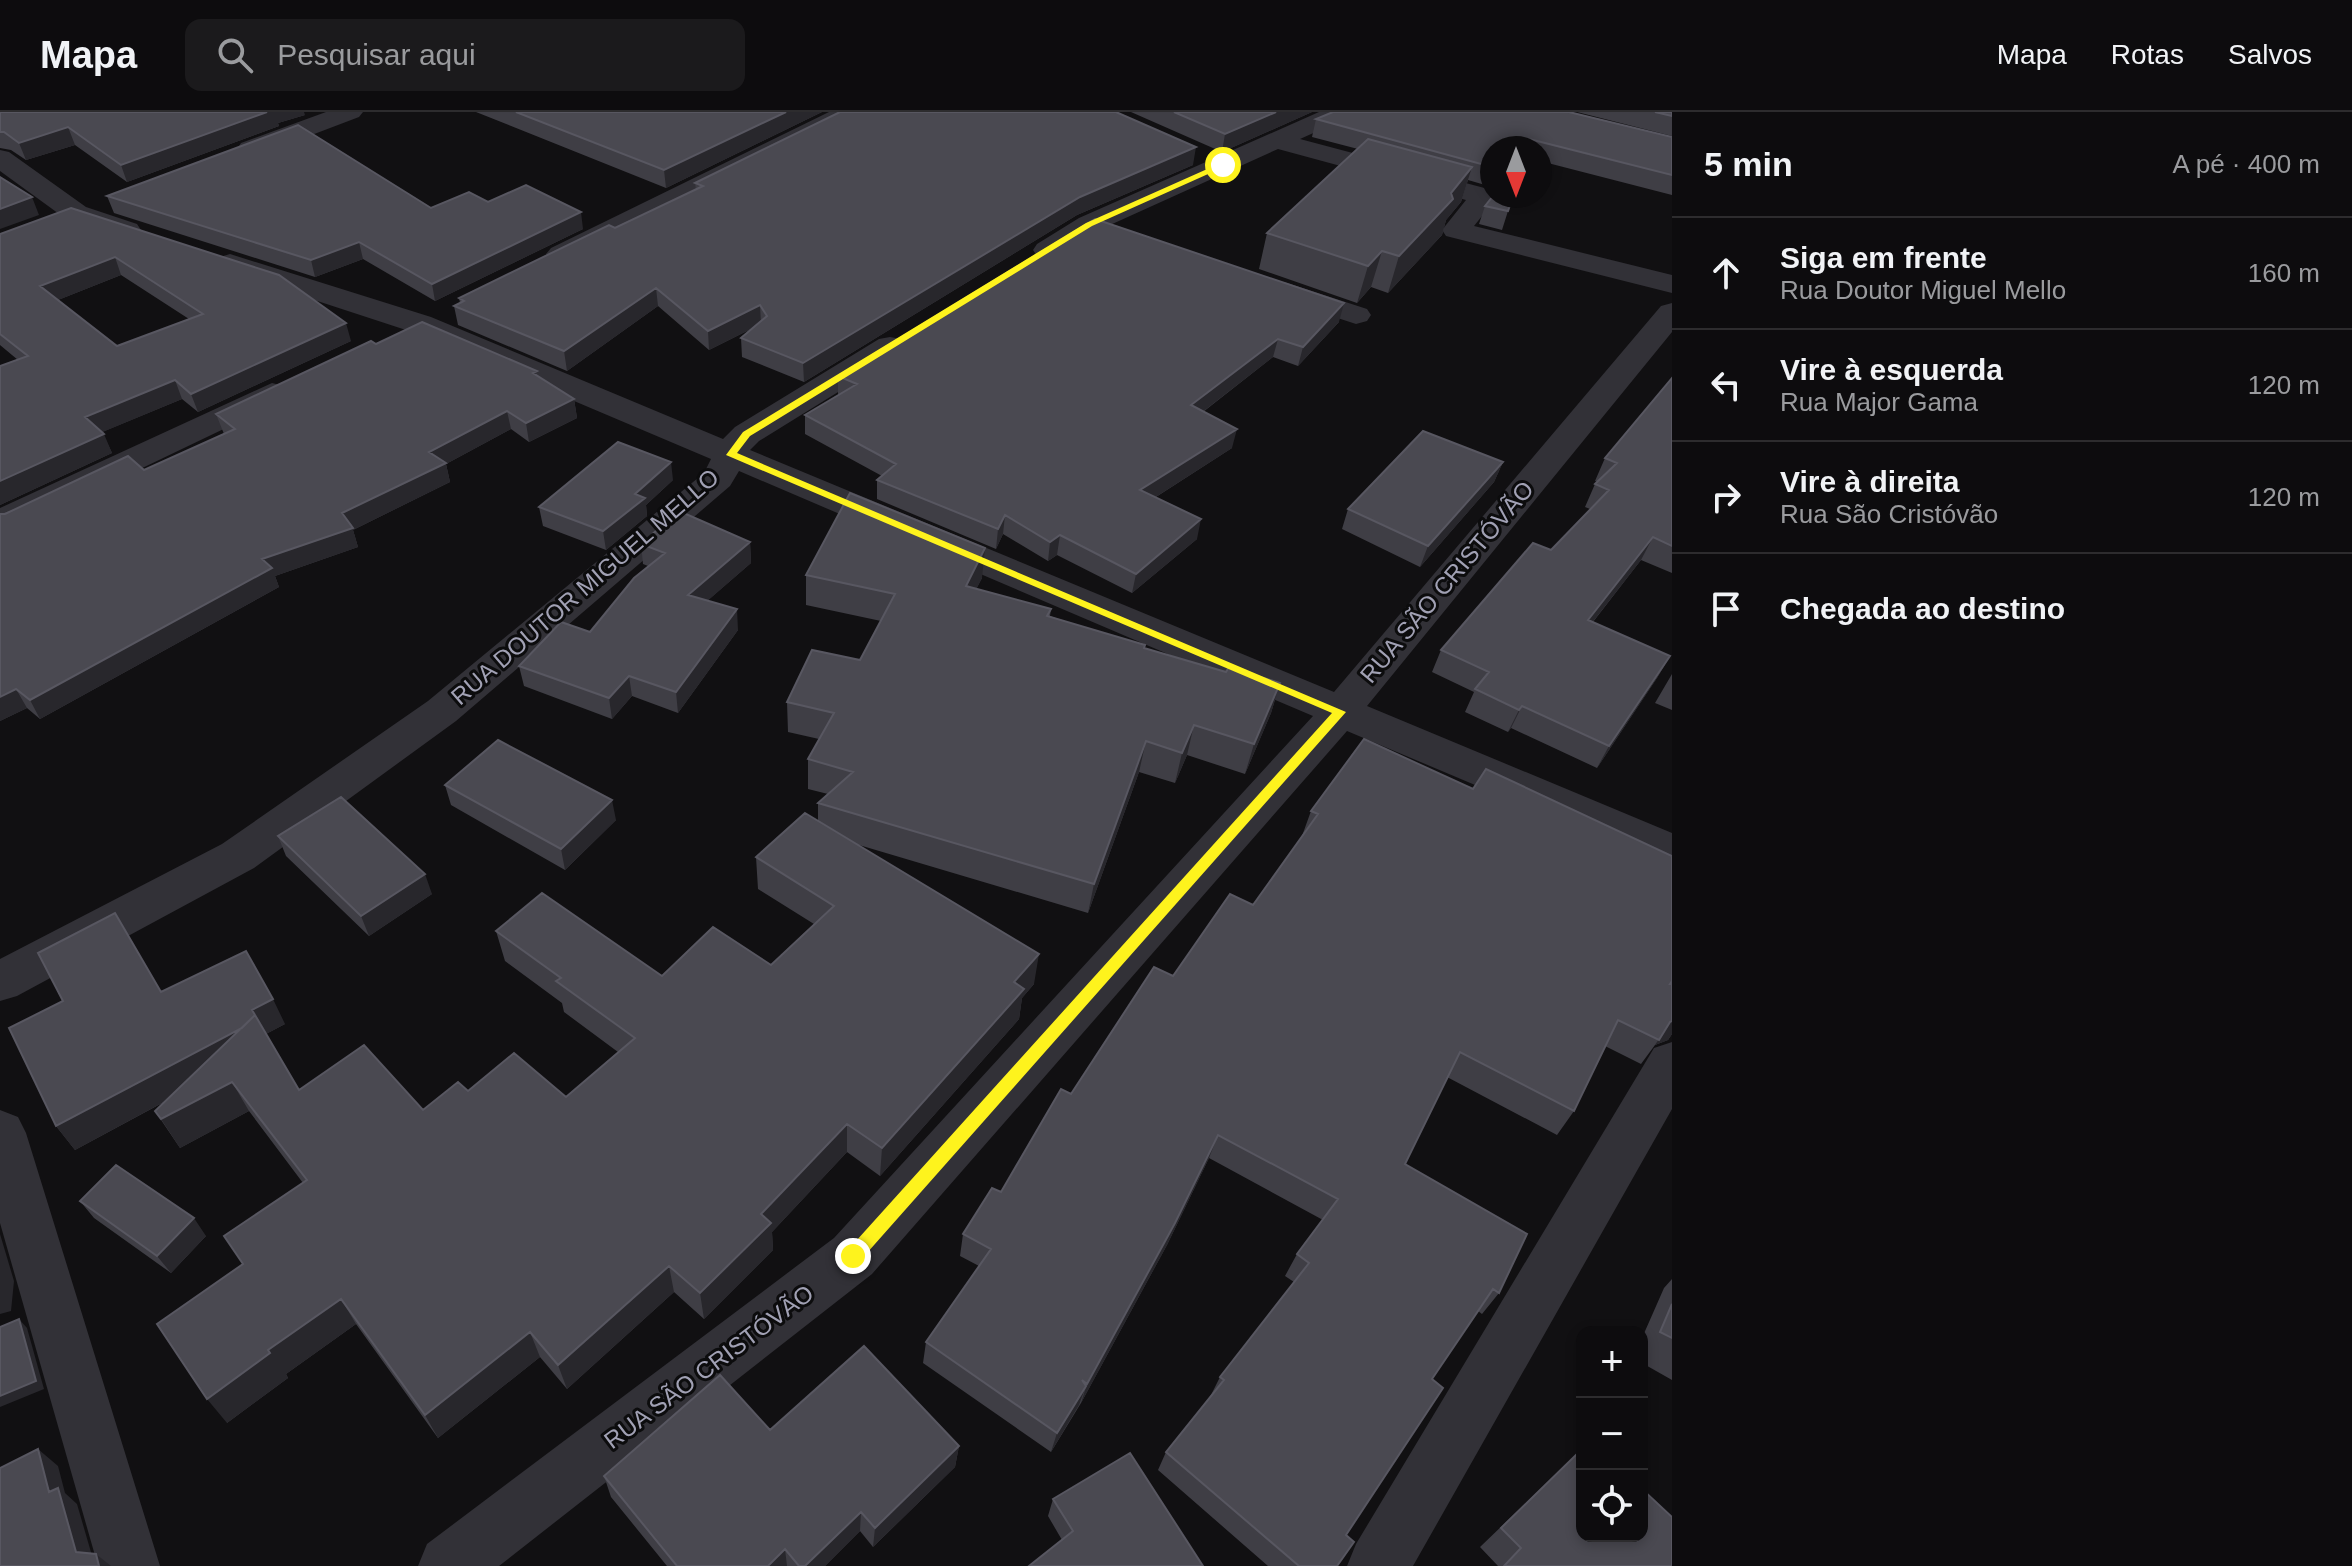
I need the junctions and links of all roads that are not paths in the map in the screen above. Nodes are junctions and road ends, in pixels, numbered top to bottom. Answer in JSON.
{"nodes":[{"id":1,"x":350,"y":112,"type":"edge"},
{"id":2,"x":849,"y":112,"type":"edge"},
{"id":3,"x":1340,"y":112,"type":"edge"},
{"id":4,"x":1277,"y":141,"type":"junction"},
{"id":5,"x":0,"y":158,"type":"edge"},
{"id":6,"x":220,"y":160,"type":"edge"},
{"id":7,"x":119,"y":197,"type":"edge"},
{"id":8,"x":63,"y":218,"type":"junction"},
{"id":9,"x":1089,"y":224,"type":"junction"},
{"id":10,"x":151,"y":237,"type":"edge"},
{"id":11,"x":1133,"y":240,"type":"edge"},
{"id":12,"x":196,"y":252,"type":"edge"},
{"id":13,"x":1023,"y":265,"type":"edge"},
{"id":14,"x":535,"y":267,"type":"edge"},
{"id":15,"x":1252,"y":280,"type":"edge"},
{"id":16,"x":1672,"y":284,"type":"edge"},
{"id":17,"x":1672,"y":312,"type":"edge"},
{"id":18,"x":1356,"y":315,"type":"dead end"},
{"id":19,"x":434,"y":317,"type":"junction"},
{"id":20,"x":918,"y":329,"type":"edge"},
{"id":21,"x":378,"y":343,"type":"edge"},
{"id":22,"x":294,"y":383,"type":"edge"},
{"id":23,"x":731,"y":455,"type":"junction"},
{"id":24,"x":0,"y":522,"type":"edge"},
{"id":25,"x":1340,"y":712,"type":"junction"},
{"id":26,"x":1672,"y":851,"type":"edge"},
{"id":27,"x":0,"y":982,"type":"edge"},
{"id":28,"x":1672,"y":1063,"type":"edge"},
{"id":29,"x":0,"y":1133,"type":"edge"},
{"id":30,"x":129,"y":1566,"type":"edge"},
{"id":31,"x":449,"y":1566,"type":"edge"},
{"id":32,"x":1378,"y":1566,"type":"edge"}],
"edges":[{"from":1,"to":6,"type":"street"},
{"from":2,"to":14,"type":"street"},
{"from":3,"to":4,"type":"street"},
{"from":4,"to":9,"type":"street"},
{"from":4,"to":16,"type":"street"},
{"from":5,"to":8,"type":"street"},
{"from":7,"to":8,"type":"street"},
{"from":8,"to":10,"type":"street"},
{"from":9,"to":11,"type":"street"},
{"from":9,"to":13,"type":"street"},
{"from":12,"to":19,"type":"street"},
{"from":15,"to":18,"type":"street"},
{"from":17,"to":25,"type":"street","name":"RUA SÃO CRISTÓVÃO"},
{"from":19,"to":21,"type":"street"},
{"from":19,"to":23,"type":"street"},
{"from":20,"to":23,"type":"street","name":"RUA DOUTOR MIGUEL MELLO"},
{"from":22,"to":24,"type":"street"},
{"from":23,"to":25,"type":"street"},
{"from":23,"to":27,"type":"street","name":"RUA DOUTOR MIGUEL MELLO"},
{"from":25,"to":26,"type":"street"},
{"from":25,"to":31,"type":"street","name":"RUA SÃO CRISTÓVÃO"},
{"from":28,"to":32,"type":"street"},
{"from":29,"to":30,"type":"street"}]}
